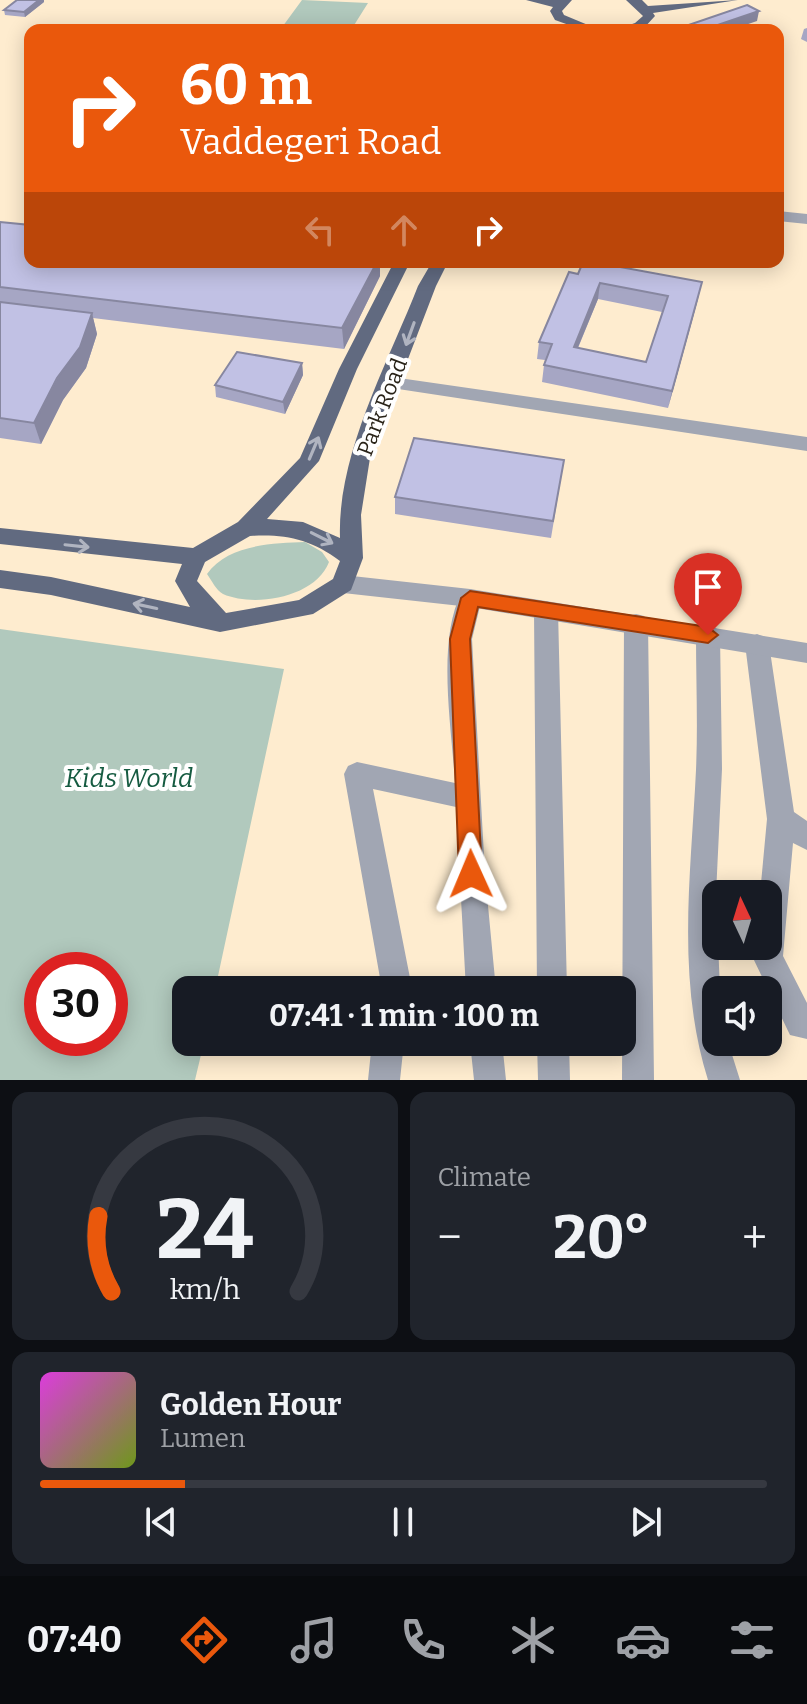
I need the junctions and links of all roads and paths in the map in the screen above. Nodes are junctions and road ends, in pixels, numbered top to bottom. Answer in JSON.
{"nodes":[{"id":1,"x":532,"y":0,"type":"edge"},
{"id":2,"x":632,"y":0,"type":"edge"},
{"id":3,"x":732,"y":0,"type":"edge"},
{"id":4,"x":560,"y":5,"type":"edge"},
{"id":5,"x":647,"y":10,"type":"junction"},
{"id":6,"x":572,"y":24,"type":"edge"},
{"id":7,"x":638,"y":24,"type":"edge"},
{"id":8,"x":784,"y":217,"type":"edge"},
{"id":9,"x":807,"y":219,"type":"edge"},
{"id":10,"x":399,"y":268,"type":"edge"},
{"id":11,"x":437,"y":268,"type":"edge"},
{"id":12,"x":392,"y":383,"type":"junction"},
{"id":13,"x":807,"y":444,"type":"edge"},
{"id":14,"x":246,"y":528,"type":"junction"},
{"id":15,"x":0,"y":536,"type":"edge"},
{"id":16,"x":196,"y":557,"type":"junction"},
{"id":17,"x":352,"y":558,"type":"junction"},
{"id":18,"x":0,"y":579,"type":"edge"},
{"id":19,"x":343,"y":584,"type":"junction"},
{"id":20,"x":470,"y":598,"type":"junction"},
{"id":21,"x":546,"y":610,"type":"junction"},
{"id":22,"x":221,"y":623,"type":"junction"},
{"id":23,"x":636,"y":623,"type":"junction"},
{"id":24,"x":708,"y":635,"type":"junction"},
{"id":25,"x":757,"y":644,"type":"junction"},
{"id":26,"x":807,"y":653,"type":"edge"},
{"id":27,"x":469,"y":798,"type":"junction"},
{"id":28,"x":781,"y":819,"type":"junction"},
{"id":29,"x":807,"y":837,"type":"edge"},
{"id":30,"x":395,"y":976,"type":"edge"},
{"id":31,"x":480,"y":976,"type":"edge"},
{"id":32,"x":552,"y":976,"type":"edge"},
{"id":33,"x":807,"y":1023,"type":"edge"},
{"id":34,"x":387,"y":1056,"type":"edge"},
{"id":35,"x":487,"y":1056,"type":"edge"},
{"id":36,"x":553,"y":1056,"type":"edge"},
{"id":37,"x":384,"y":1080,"type":"edge"},
{"id":38,"x":490,"y":1080,"type":"edge"},
{"id":39,"x":554,"y":1080,"type":"edge"},
{"id":40,"x":638,"y":1080,"type":"edge"},
{"id":41,"x":724,"y":1080,"type":"edge"}],
"edges":[{"from":1,"to":4,"type":"main road"},
{"from":2,"to":5,"type":"main road"},
{"from":3,"to":5,"type":"main road"},
{"from":4,"to":6,"type":"main road"},
{"from":5,"to":7,"type":"main road"},
{"from":8,"to":9,"type":"street"},
{"from":14,"to":10,"type":"main road","name":"Park Road","one_way":true},
{"from":11,"to":12,"type":"main road","name":"Park Road","one_way":true},
{"from":12,"to":13,"type":"street"},
{"from":12,"to":17,"type":"main road","name":"Park Road"},
{"from":14,"to":16,"type":"main road"},
{"from":14,"to":17,"type":"main road","one_way":true},
{"from":15,"to":16,"type":"main road","one_way":true},
{"from":16,"to":22,"type":"main road"},
{"from":17,"to":19,"type":"main road"},
{"from":22,"to":18,"type":"main road","one_way":true},
{"from":19,"to":20,"type":"street"},
{"from":19,"to":22,"type":"main road"},
{"from":20,"to":21,"type":"street"},
{"from":20,"to":27,"type":"street"},
{"from":21,"to":23,"type":"street"},
{"from":21,"to":32,"type":"street"},
{"from":23,"to":24,"type":"street"},
{"from":23,"to":40,"type":"street"},
{"from":24,"to":25,"type":"street"},
{"from":24,"to":41,"type":"street"},
{"from":25,"to":26,"type":"street"},
{"from":25,"to":28,"type":"street"},
{"from":27,"to":30,"type":"street"},
{"from":27,"to":31,"type":"street"},
{"from":28,"to":29,"type":"street"},
{"from":28,"to":33,"type":"street"},
{"from":34,"to":37,"type":"street"},
{"from":35,"to":38,"type":"street"},
{"from":36,"to":39,"type":"street"}]}
